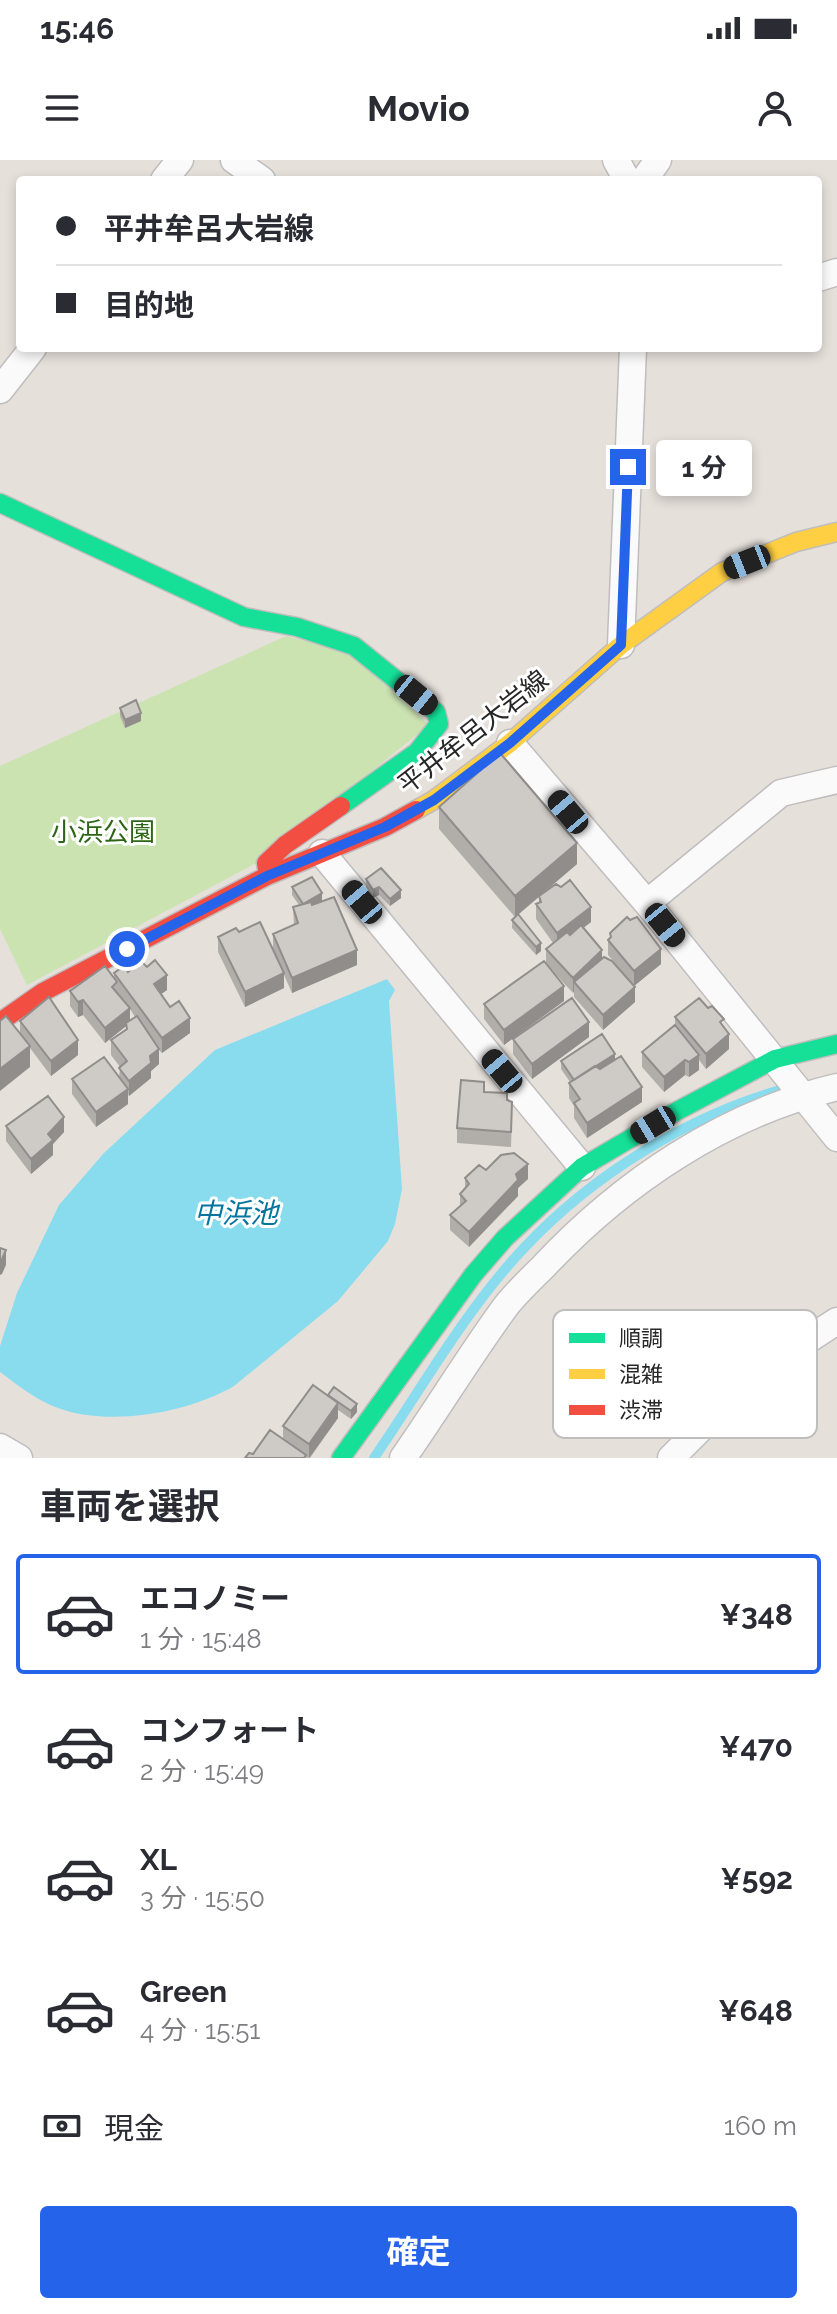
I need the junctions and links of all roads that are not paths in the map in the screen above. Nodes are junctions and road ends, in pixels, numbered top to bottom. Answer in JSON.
{"nodes":[{"id":1,"x":180,"y":160,"type":"edge"},
{"id":2,"x":234,"y":160,"type":"edge"},
{"id":3,"x":167,"y":176,"type":"edge"},
{"id":4,"x":256,"y":176,"type":"edge"},
{"id":5,"x":30,"y":352,"type":"edge"},
{"id":6,"x":633,"y":352,"type":"edge"},
{"id":7,"x":0,"y":390,"type":"edge"},
{"id":8,"x":0,"y":503,"type":"edge"},
{"id":9,"x":837,"y":532,"type":"edge"},
{"id":10,"x":621,"y":645,"type":"junction"},
{"id":11,"x":510,"y":743,"type":"junction"},
{"id":12,"x":837,"y":780,"type":"edge"},
{"id":13,"x":322,"y":853,"type":"junction"},
{"id":14,"x":267,"y":876,"type":"junction"},
{"id":15,"x":647,"y":903,"type":"junction"},
{"id":16,"x":0,"y":1022,"type":"edge"},
{"id":17,"x":837,"y":1044,"type":"edge"},
{"id":18,"x":775,"y":1059,"type":"junction"},
{"id":19,"x":837,"y":1087,"type":"edge"},
{"id":20,"x":803,"y":1095,"type":"junction"},
{"id":21,"x":837,"y":1138,"type":"edge"},
{"id":22,"x":582,"y":1167,"type":"junction"},
{"id":23,"x":837,"y":1321,"type":"edge"},
{"id":24,"x":817,"y":1334,"type":"edge"},
{"id":25,"x":693,"y":1438,"type":"edge"},
{"id":26,"x":0,"y":1447,"type":"edge"},
{"id":27,"x":19,"y":1458,"type":"edge"},
{"id":28,"x":341,"y":1458,"type":"edge"},
{"id":29,"x":403,"y":1458,"type":"edge"},
{"id":30,"x":671,"y":1458,"type":"edge"}],
"edges":[{"from":1,"to":3,"type":"street"},
{"from":2,"to":4,"type":"street"},
{"from":5,"to":7,"type":"street"},
{"from":6,"to":10,"type":"street"},
{"from":8,"to":14,"type":"street"},
{"from":9,"to":10,"type":"street","name":"平井牟呂大岩線"},
{"from":10,"to":11,"type":"street","name":"平井牟呂大岩線"},
{"from":11,"to":13,"type":"street","name":"平井牟呂大岩線"},
{"from":11,"to":15,"type":"street"},
{"from":12,"to":15,"type":"street"},
{"from":13,"to":14,"type":"street","name":"平井牟呂大岩線"},
{"from":13,"to":22,"type":"street"},
{"from":14,"to":16,"type":"street","name":"平井牟呂大岩線"},
{"from":15,"to":18,"type":"street"},
{"from":17,"to":18,"type":"street"},
{"from":18,"to":20,"type":"street"},
{"from":18,"to":22,"type":"street"},
{"from":19,"to":20,"type":"street"},
{"from":20,"to":21,"type":"street"},
{"from":20,"to":29,"type":"street"},
{"from":22,"to":28,"type":"street"},
{"from":23,"to":24,"type":"street"},
{"from":25,"to":30,"type":"street"},
{"from":26,"to":27,"type":"street"}]}
